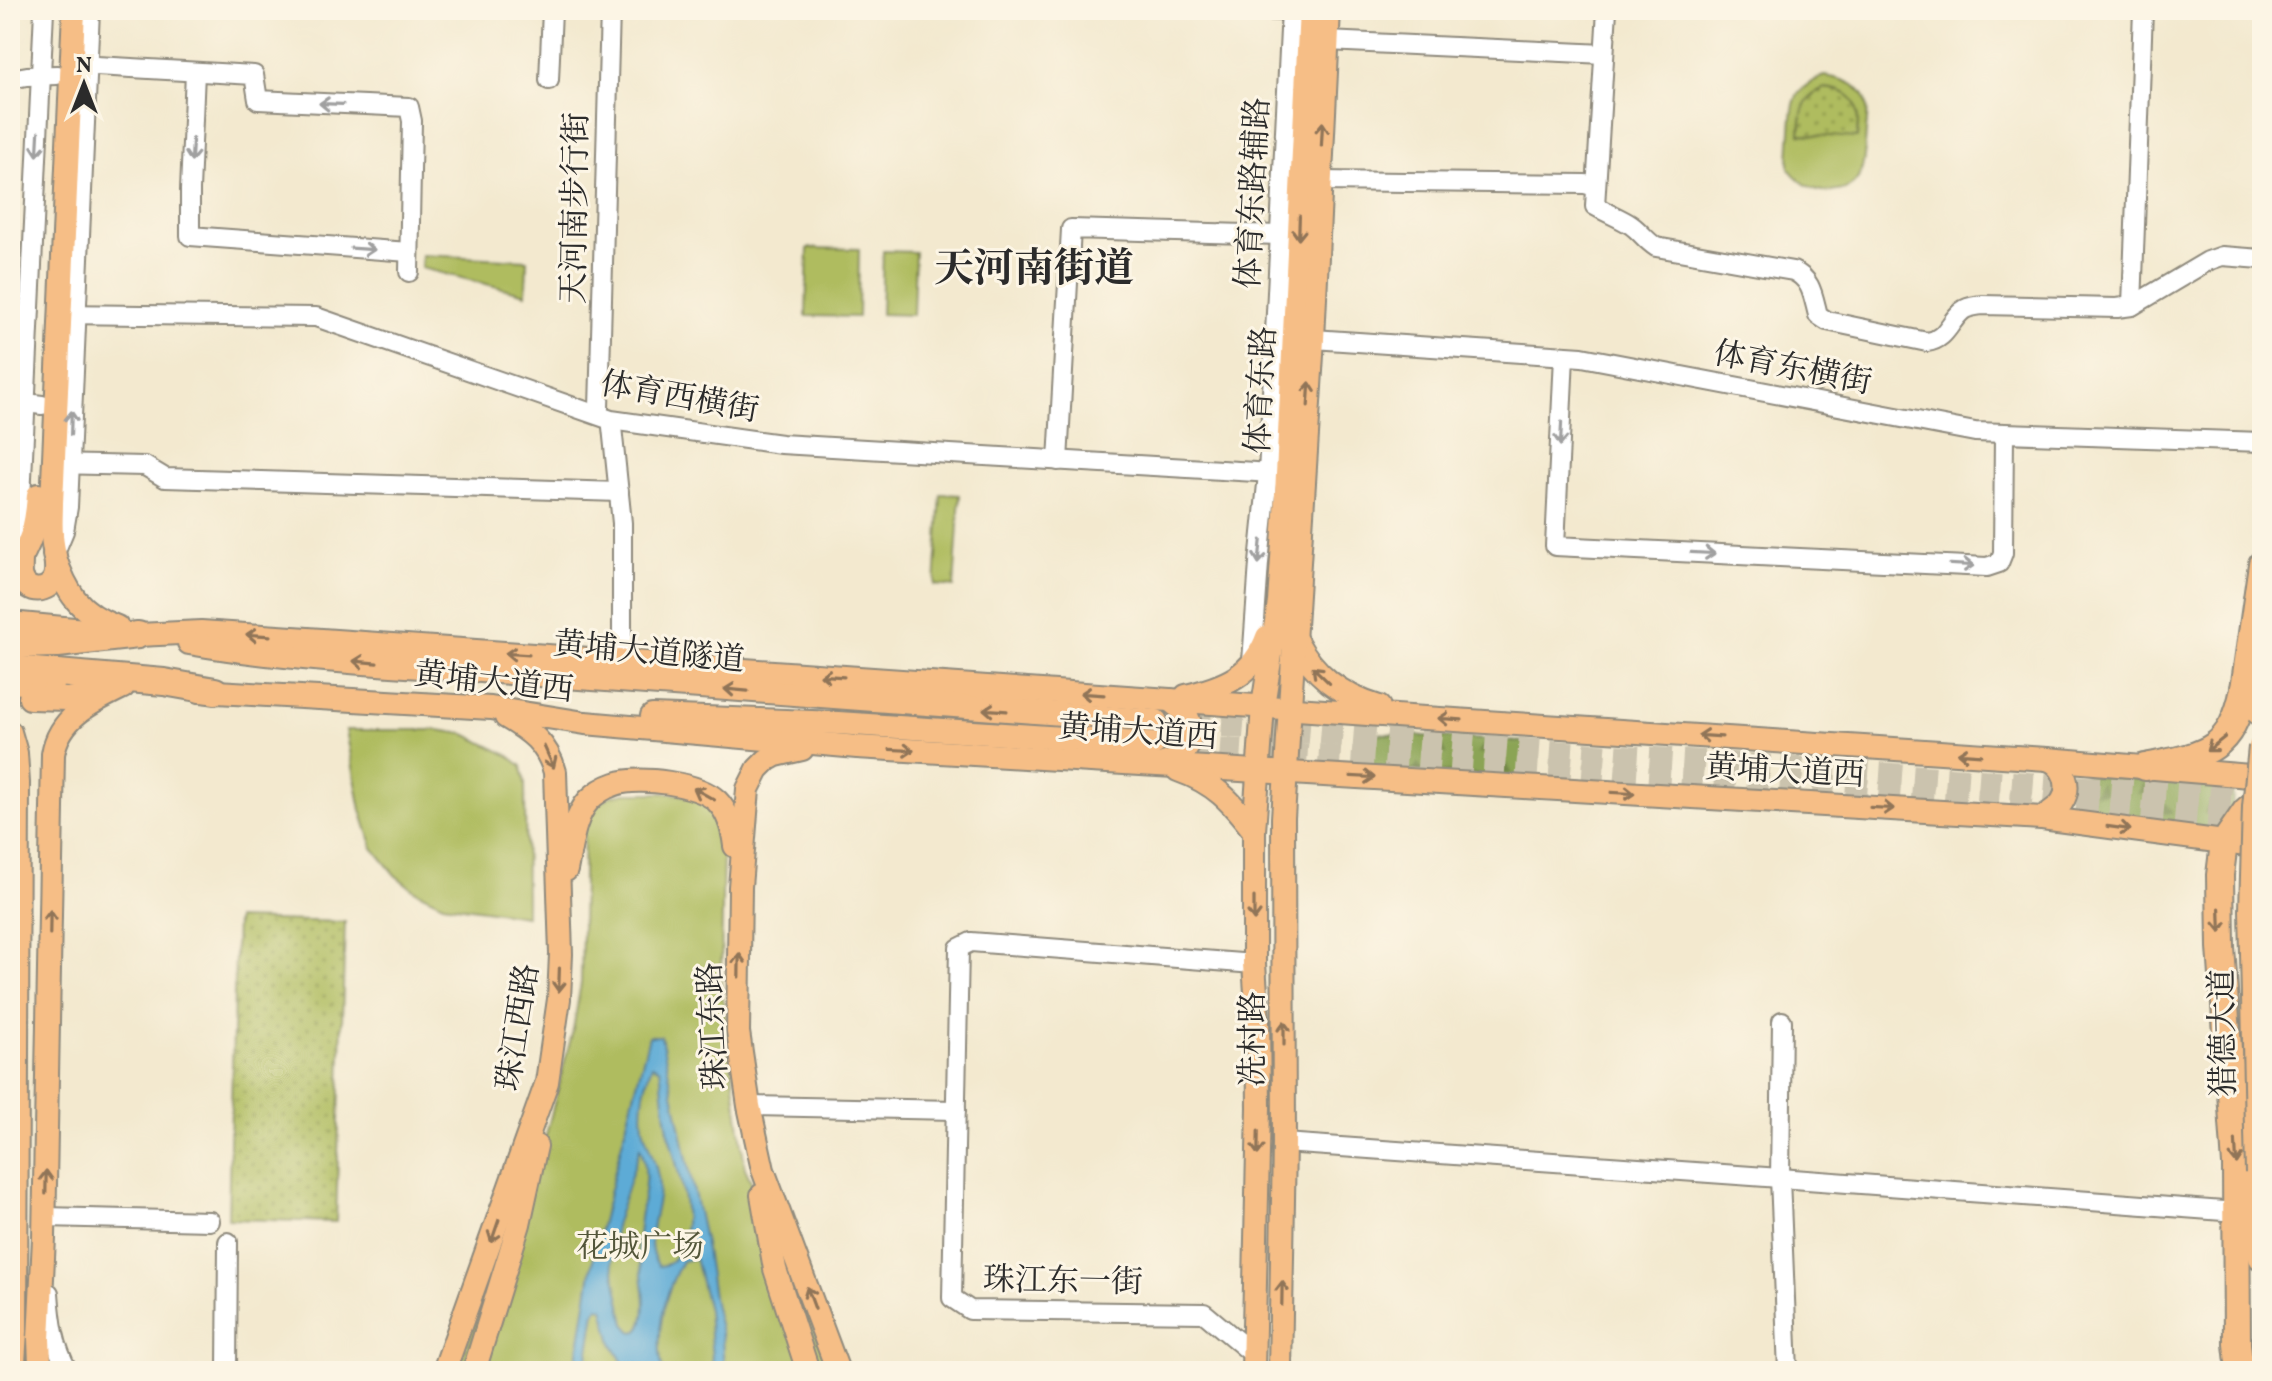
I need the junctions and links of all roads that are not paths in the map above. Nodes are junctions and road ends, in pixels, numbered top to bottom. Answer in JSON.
{"nodes":[{"id":1,"x":44,"y":10,"type":"edge"},
{"id":2,"x":60,"y":10,"type":"edge"},
{"id":3,"x":74,"y":10,"type":"edge"},
{"id":4,"x":90,"y":10,"type":"edge"},
{"id":5,"x":552,"y":10,"type":"edge"},
{"id":6,"x":610,"y":10,"type":"edge"},
{"id":7,"x":1263,"y":10,"type":"edge"},
{"id":8,"x":1607,"y":10,"type":"edge"},
{"id":9,"x":2143,"y":10,"type":"edge"},
{"id":10,"x":1306,"y":11,"type":"edge"},
{"id":11,"x":1327,"y":41,"type":"junction"},
{"id":12,"x":1604,"y":54,"type":"junction"},
{"id":13,"x":64,"y":70,"type":"junction"},
{"id":14,"x":195,"y":72,"type":"junction"},
{"id":15,"x":10,"y":79,"type":"edge"},
{"id":16,"x":549,"y":80,"type":"dead end"},
{"id":17,"x":1320,"y":181,"type":"junction"},
{"id":18,"x":1596,"y":187,"type":"junction"},
{"id":19,"x":1280,"y":235,"type":"junction"},
{"id":20,"x":409,"y":252,"type":"junction"},
{"id":21,"x":2262,"y":259,"type":"edge"},
{"id":22,"x":409,"y":272,"type":"dead end"},
{"id":23,"x":2132,"y":306,"type":"junction"},
{"id":24,"x":68,"y":314,"type":"junction"},
{"id":25,"x":1313,"y":339,"type":"junction"},
{"id":26,"x":1564,"y":356,"type":"junction"},
{"id":27,"x":26,"y":403,"type":"edge"},
{"id":28,"x":599,"y":408,"type":"dead end"},
{"id":29,"x":612,"y":427,"type":"dead end"},
{"id":30,"x":2004,"y":434,"type":"junction"},
{"id":31,"x":2262,"y":442,"type":"edge"},
{"id":32,"x":1058,"y":461,"type":"junction"},
{"id":33,"x":61,"y":464,"type":"junction"},
{"id":34,"x":1278,"y":474,"type":"junction"},
{"id":35,"x":619,"y":492,"type":"junction"},
{"id":36,"x":54,"y":555,"type":"junction"},
{"id":37,"x":2262,"y":564,"type":"edge"},
{"id":38,"x":15,"y":567,"type":"edge"},
{"id":39,"x":1279,"y":602,"type":"junction"},
{"id":40,"x":10,"y":623,"type":"edge"},
{"id":41,"x":138,"y":635,"type":"junction"},
{"id":42,"x":1295,"y":639,"type":"junction"},
{"id":43,"x":10,"y":645,"type":"edge"},
{"id":44,"x":622,"y":661,"type":"junction"},
{"id":45,"x":1252,"y":666,"type":"junction"},
{"id":46,"x":10,"y":669,"type":"edge"},
{"id":47,"x":10,"y":682,"type":"edge"},
{"id":48,"x":123,"y":687,"type":"junction"},
{"id":49,"x":2244,"y":689,"type":"junction"},
{"id":50,"x":215,"y":691,"type":"junction"},
{"id":51,"x":10,"y":697,"type":"edge"},
{"id":52,"x":1170,"y":700,"type":"junction"},
{"id":53,"x":1263,"y":706,"type":"junction"},
{"id":54,"x":491,"y":708,"type":"junction"},
{"id":55,"x":1290,"y":708,"type":"junction"},
{"id":56,"x":2262,"y":714,"type":"edge"},
{"id":57,"x":1410,"y":717,"type":"junction"},
{"id":58,"x":1156,"y":721,"type":"tunnel mouth"},
{"id":59,"x":10,"y":732,"type":"edge"},
{"id":60,"x":857,"y":747,"type":"junction"},
{"id":61,"x":2262,"y":747,"type":"edge"},
{"id":62,"x":1158,"y":754,"type":"junction"},
{"id":63,"x":2047,"y":759,"type":"junction"},
{"id":64,"x":2145,"y":767,"type":"junction"},
{"id":65,"x":18,"y":768,"type":"junction"},
{"id":66,"x":52,"y":769,"type":"junction"},
{"id":67,"x":1260,"y":771,"type":"junction"},
{"id":68,"x":1285,"y":773,"type":"junction"},
{"id":69,"x":2262,"y":777,"type":"edge"},
{"id":70,"x":2259,"y":802,"type":"edge"},
{"id":71,"x":2042,"y":818,"type":"junction"},
{"id":72,"x":1254,"y":831,"type":"junction"},
{"id":73,"x":2224,"y":843,"type":"junction"},
{"id":74,"x":2262,"y":847,"type":"edge"},
{"id":75,"x":740,"y":887,"type":"junction"},
{"id":76,"x":559,"y":902,"type":"junction"},
{"id":77,"x":1254,"y":964,"type":"junction"},
{"id":78,"x":2262,"y":994,"type":"edge"},
{"id":79,"x":2227,"y":1018,"type":"junction"},
{"id":80,"x":1782,"y":1021,"type":"dead end"},
{"id":81,"x":14,"y":1037,"type":"edge"},
{"id":82,"x":547,"y":1082,"type":"junction"},
{"id":83,"x":749,"y":1106,"type":"junction"},
{"id":84,"x":956,"y":1110,"type":"junction"},
{"id":85,"x":1284,"y":1143,"type":"junction"},
{"id":86,"x":1780,"y":1178,"type":"junction"},
{"id":87,"x":2237,"y":1212,"type":"junction"},
{"id":88,"x":210,"y":1221,"type":"dead end"},
{"id":89,"x":45,"y":1228,"type":"junction"},
{"id":90,"x":228,"y":1242,"type":"dead end"},
{"id":91,"x":2262,"y":1257,"type":"edge"},
{"id":92,"x":16,"y":1325,"type":"junction"},
{"id":93,"x":40,"y":1327,"type":"junction"},
{"id":94,"x":1253,"y":1362,"type":"edge"},
{"id":95,"x":12,"y":1371,"type":"edge"},
{"id":96,"x":43,"y":1371,"type":"edge"},
{"id":97,"x":68,"y":1371,"type":"edge"},
{"id":98,"x":227,"y":1371,"type":"edge"},
{"id":99,"x":444,"y":1371,"type":"edge"},
{"id":100,"x":474,"y":1371,"type":"edge"},
{"id":101,"x":808,"y":1371,"type":"edge"},
{"id":102,"x":838,"y":1371,"type":"edge"},
{"id":103,"x":1280,"y":1371,"type":"edge"},
{"id":104,"x":1788,"y":1371,"type":"edge"},
{"id":105,"x":2240,"y":1371,"type":"edge"}],
"edges":[{"from":1,"to":13,"type":"street"},
{"from":2,"to":13,"type":"main road"},
{"from":3,"to":13,"type":"main road"},
{"from":4,"to":13,"type":"street"},
{"from":5,"to":16,"type":"street"},
{"from":6,"to":28,"type":"street","name":"天河南步行街"},
{"from":7,"to":10,"type":"street"},
{"from":8,"to":12,"type":"street"},
{"from":9,"to":23,"type":"street"},
{"from":10,"to":11,"type":"main road","name":"体育东路"},
{"from":10,"to":19,"type":"street","name":"体育东路辅路"},
{"from":10,"to":34,"type":"main road","name":"体育东路","one_way":true},
{"from":11,"to":12,"type":"street"},
{"from":17,"to":11,"type":"main road","name":"体育东路","one_way":true},
{"from":12,"to":18,"type":"street"},
{"from":13,"to":14,"type":"street"},
{"from":13,"to":15,"type":"street"},
{"from":13,"to":24,"type":"main road"},
{"from":13,"to":27,"type":"main road","one_way":true},
{"from":20,"to":14,"type":"street","one_way":true},
{"from":14,"to":20,"type":"street","one_way":true},
{"from":17,"to":18,"type":"street"},
{"from":17,"to":25,"type":"main road","name":"体育东路"},
{"from":18,"to":23,"type":"street"},
{"from":19,"to":32,"type":"street"},
{"from":19,"to":34,"type":"street","name":"体育东路辅路"},
{"from":20,"to":22,"type":"street"},
{"from":21,"to":23,"type":"street"},
{"from":24,"to":32,"type":"street","name":"体育西横街"},
{"from":33,"to":24,"type":"main road","one_way":true},
{"from":25,"to":26,"type":"street","name":"体育东横街"},
{"from":42,"to":25,"type":"main road","name":"体育东路","one_way":true},
{"from":26,"to":30,"type":"street","name":"体育东横街"},
{"from":26,"to":30,"type":"street","one_way":true},
{"from":27,"to":38,"type":"main road"},
{"from":29,"to":35,"type":"street"},
{"from":30,"to":31,"type":"street","name":"体育东横街"},
{"from":32,"to":34,"type":"street","name":"体育西横街"},
{"from":33,"to":35,"type":"street"},
{"from":33,"to":36,"type":"main road"},
{"from":34,"to":39,"type":"main road","name":"体育东路"},
{"from":34,"to":45,"type":"street","name":"体育东路辅路","one_way":true},
{"from":35,"to":44,"type":"street"},
{"from":36,"to":38,"type":"main road"},
{"from":36,"to":41,"type":"main road"},
{"from":37,"to":49,"type":"highway"},
{"from":39,"to":45,"type":"main road"},
{"from":39,"to":53,"type":"main road","name":"体育东路"},
{"from":40,"to":41,"type":"main road","name":"黄埔大道西"},
{"from":41,"to":43,"type":"highway"},
{"from":44,"to":41,"type":"main road","name":"黄埔大道西","one_way":true},
{"from":58,"to":41,"type":"main road","name":"黄埔大道隧道","one_way":true},
{"from":42,"to":55,"type":"main road","name":"体育东路"},
{"from":57,"to":42,"type":"main road","one_way":true},
{"from":52,"to":44,"type":"main road","name":"黄埔大道西","one_way":true},
{"from":45,"to":52,"type":"main road"},
{"from":46,"to":50,"type":"highway"},
{"from":47,"to":48,"type":"main road","name":"黄埔大道西"},
{"from":48,"to":50,"type":"main road","name":"黄埔大道西"},
{"from":48,"to":51,"type":"main road"},
{"from":48,"to":66,"type":"main road"},
{"from":49,"to":56,"type":"highway"},
{"from":49,"to":64,"type":"highway","one_way":true},
{"from":50,"to":54,"type":"main road","name":"黄埔大道西"},
{"from":52,"to":53,"type":"main road","name":"黄埔大道西"},
{"from":52,"to":62,"type":"main road"},
{"from":53,"to":55,"type":"main road","name":"黄埔大道西"},
{"from":53,"to":67,"type":"main road","name":"体育东路"},
{"from":54,"to":60,"type":"main road","name":"黄埔大道西"},
{"from":54,"to":62,"type":"main road","name":"黄埔大道隧道"},
{"from":54,"to":76,"type":"main road","name":"珠江西路","one_way":true},
{"from":55,"to":57,"type":"main road","name":"黄埔大道西"},
{"from":55,"to":68,"type":"main road","name":"冼村路"},
{"from":63,"to":57,"type":"main road","name":"黄埔大道西","one_way":true},
{"from":59,"to":65,"type":"main road"},
{"from":60,"to":62,"type":"main road","name":"黄埔大道西","one_way":true},
{"from":60,"to":75,"type":"main road","name":"珠江东路"},
{"from":61,"to":70,"type":"highway","name":"猎德大道","bridge":true},
{"from":62,"to":67,"type":"main road","name":"黄埔大道西"},
{"from":62,"to":72,"type":"main road"},
{"from":63,"to":64,"type":"main road","name":"黄埔大道西"},
{"from":63,"to":71,"type":"main road"},
{"from":64,"to":69,"type":"main road","name":"黄埔大道西"},
{"from":65,"to":66,"type":"main road"},
{"from":65,"to":81,"type":"main road"},
{"from":89,"to":66,"type":"main road","one_way":true},
{"from":67,"to":68,"type":"main road","name":"黄埔大道西"},
{"from":67,"to":72,"type":"main road","name":"冼村路"},
{"from":68,"to":71,"type":"main road","name":"黄埔大道西","one_way":true},
{"from":85,"to":68,"type":"main road","name":"冼村路","one_way":true},
{"from":70,"to":73,"type":"highway"},
{"from":70,"to":91,"type":"highway","name":"猎德大道","bridge":true},
{"from":71,"to":73,"type":"main road","name":"黄埔大道西","one_way":true},
{"from":72,"to":77,"type":"main road","name":"冼村路","one_way":true},
{"from":73,"to":74,"type":"main road","name":"黄埔大道西"},
{"from":73,"to":79,"type":"highway","one_way":true},
{"from":75,"to":76,"type":"main road","one_way":true},
{"from":83,"to":75,"type":"main road","name":"珠江东路","one_way":true},
{"from":76,"to":82,"type":"main road","name":"珠江西路","one_way":true},
{"from":77,"to":84,"type":"street"},
{"from":77,"to":94,"type":"main road","name":"冼村路","one_way":true},
{"from":78,"to":79,"type":"highway"},
{"from":79,"to":87,"type":"highway","one_way":true},
{"from":80,"to":86,"type":"street"},
{"from":81,"to":92,"type":"main road"},
{"from":82,"to":99,"type":"main road","name":"珠江西路","one_way":true},
{"from":82,"to":100,"type":"main road"},
{"from":83,"to":84,"type":"street"},
{"from":83,"to":101,"type":"main road"},
{"from":102,"to":83,"type":"main road","name":"珠江东路","one_way":true},
{"from":84,"to":94,"type":"street","name":"珠江东一街"},
{"from":85,"to":86,"type":"street"},
{"from":103,"to":85,"type":"main road","name":"冼村路","one_way":true},
{"from":86,"to":87,"type":"street"},
{"from":86,"to":104,"type":"street"},
{"from":87,"to":105,"type":"highway"},
{"from":88,"to":89,"type":"street"},
{"from":89,"to":93,"type":"main road"},
{"from":89,"to":97,"type":"street"},
{"from":90,"to":98,"type":"street"},
{"from":92,"to":93,"type":"main road"},
{"from":92,"to":95,"type":"main road"},
{"from":93,"to":96,"type":"main road"}]}
